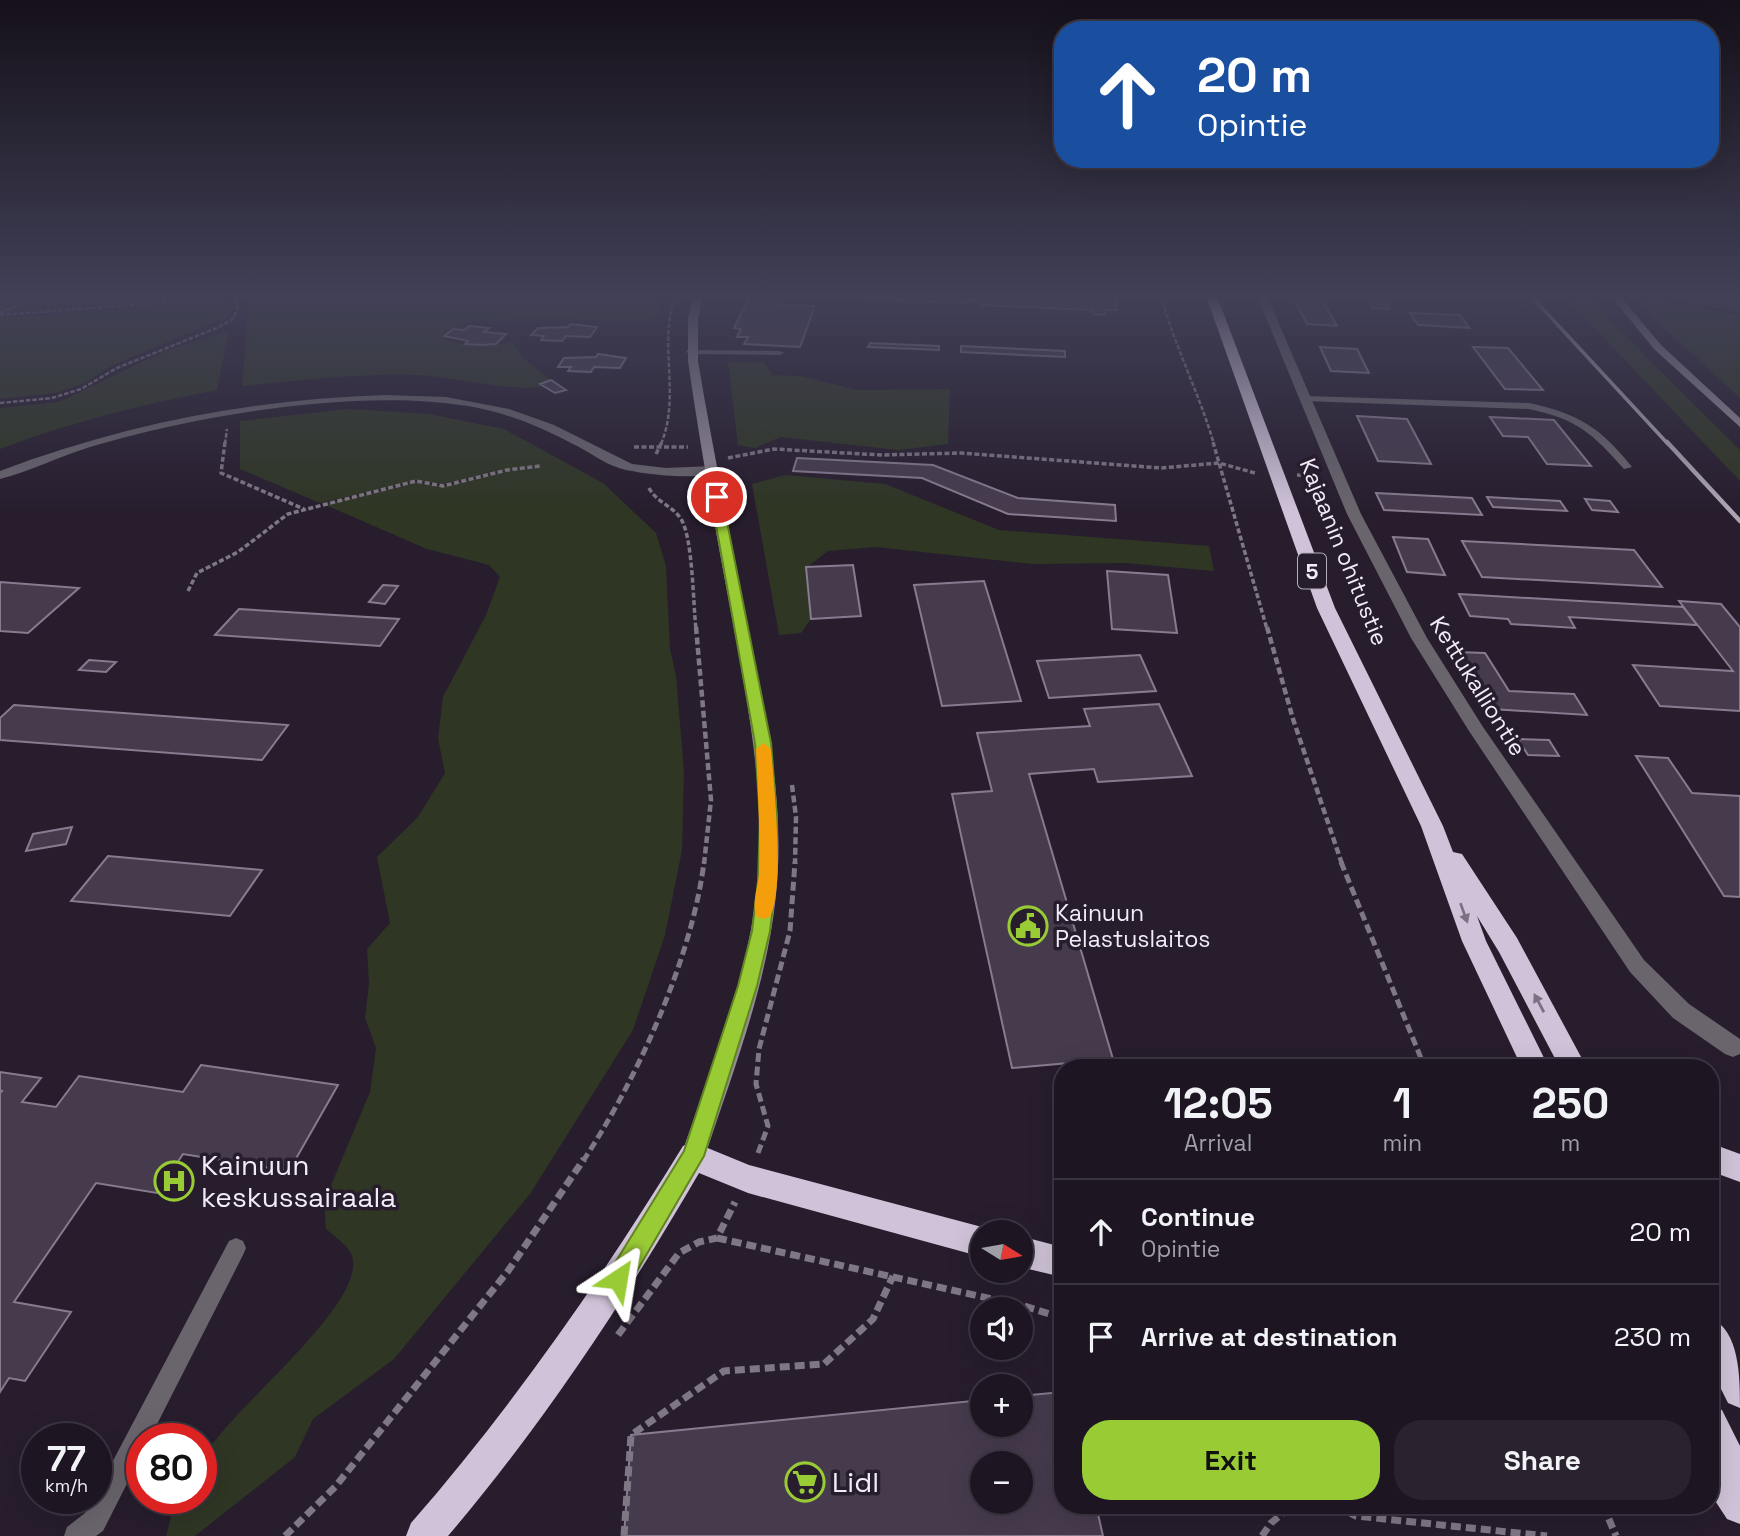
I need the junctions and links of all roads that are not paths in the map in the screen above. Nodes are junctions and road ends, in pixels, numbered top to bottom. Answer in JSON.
{"nodes":[{"id":1,"x":693,"y":368,"type":"edge"},
{"id":2,"x":1236,"y":368,"type":"edge"},
{"id":3,"x":1293,"y":368,"type":"edge"},
{"id":4,"x":1681,"y":368,"type":"edge"},
{"id":5,"x":1307,"y":399,"type":"junction"},
{"id":6,"x":1740,"y":424,"type":"edge"},
{"id":7,"x":722,"y":465,"type":"junction"},
{"id":8,"x":1628,"y":467,"type":"dead end"},
{"id":9,"x":0,"y":475,"type":"edge"},
{"id":10,"x":1432,"y":826,"type":"junction"},
{"id":11,"x":1734,"y":1047,"type":"dead end"},
{"id":12,"x":1532,"y":1059,"type":"edge"},
{"id":13,"x":1570,"y":1059,"type":"edge"},
{"id":14,"x":693,"y":1156,"type":"junction"},
{"id":15,"x":1719,"y":1160,"type":"edge"},
{"id":16,"x":1740,"y":1168,"type":"edge"},
{"id":17,"x":970,"y":1239,"type":"edge"},
{"id":18,"x":236,"y":1248,"type":"dead end"},
{"id":19,"x":1033,"y":1254,"type":"edge"},
{"id":20,"x":1054,"y":1260,"type":"edge"},
{"id":21,"x":1719,"y":1350,"type":"edge"},
{"id":22,"x":1740,"y":1391,"type":"edge"},
{"id":23,"x":1719,"y":1441,"type":"edge"},
{"id":24,"x":1719,"y":1476,"type":"edge"},
{"id":25,"x":1740,"y":1484,"type":"edge"},
{"id":26,"x":1740,"y":1506,"type":"edge"},
{"id":27,"x":76,"y":1536,"type":"edge"},
{"id":28,"x":424,"y":1536,"type":"edge"}],
"edges":[{"from":1,"to":7,"type":"street"},
{"from":2,"to":10,"type":"highway","name":"Kajaanin ohitustie","number":"5"},
{"from":3,"to":5,"type":"street","name":"Kettukalliontie"},
{"from":4,"to":6,"type":"street"},
{"from":5,"to":8,"type":"lane"},
{"from":5,"to":11,"type":"street","name":"Kettukalliontie"},
{"from":7,"to":9,"type":"street"},
{"from":7,"to":14,"type":"street"},
{"from":10,"to":12,"type":"highway","name":"Kajaanin ohitustie","number":"5","one_way":true},
{"from":13,"to":10,"type":"highway","name":"Kajaanin ohitustie","number":"5","one_way":true},
{"from":14,"to":17,"type":"highway"},
{"from":14,"to":28,"type":"highway"},
{"from":15,"to":16,"type":"highway"},
{"from":18,"to":27,"type":"lane"},
{"from":19,"to":20,"type":"highway"},
{"from":21,"to":22,"type":"highway"},
{"from":23,"to":25,"type":"highway"},
{"from":24,"to":26,"type":"highway"}]}
